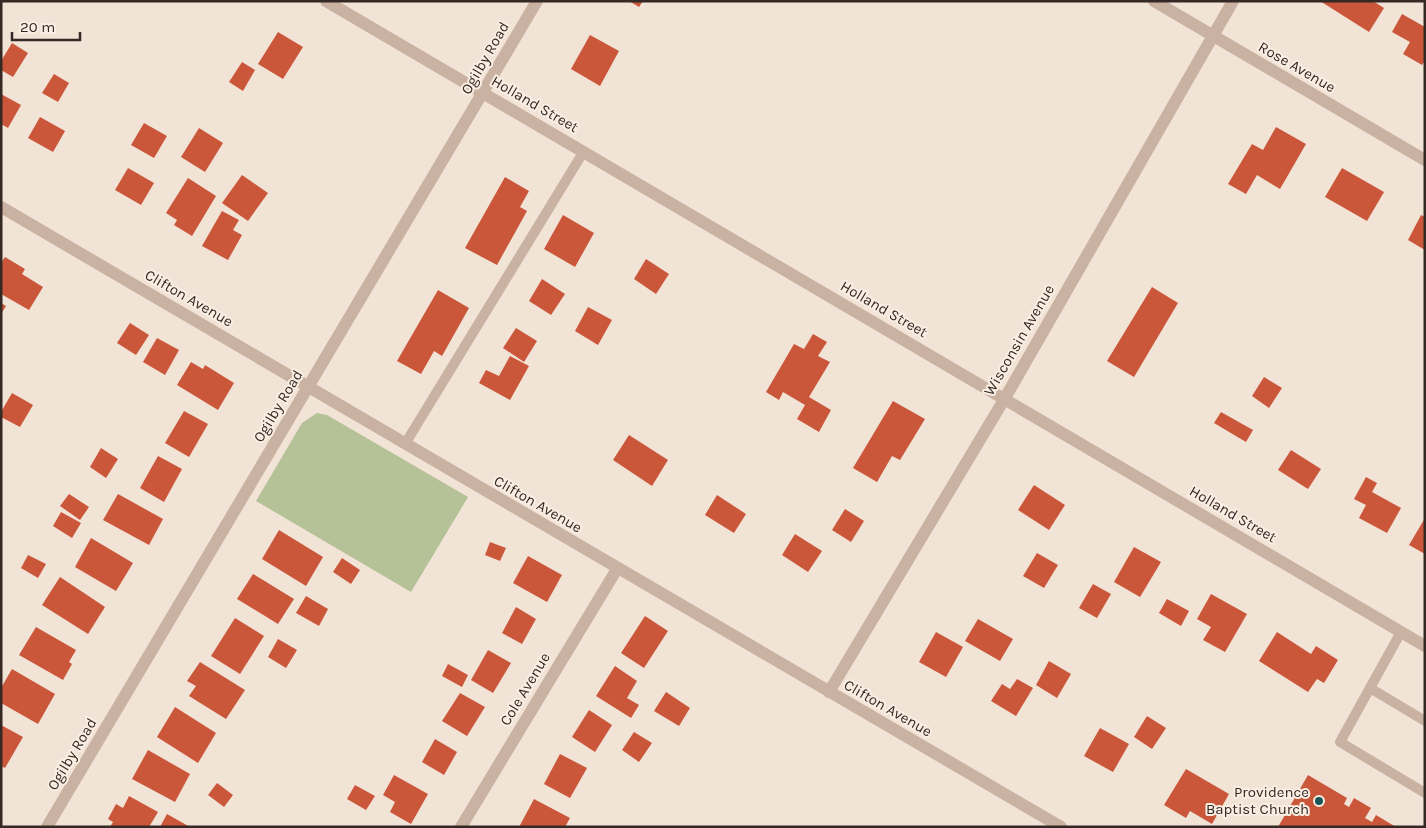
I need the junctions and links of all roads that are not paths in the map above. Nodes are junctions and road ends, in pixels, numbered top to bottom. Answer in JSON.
{"nodes":[{"id":1,"x":326,"y":1,"type":"edge"},
{"id":2,"x":536,"y":1,"type":"edge"},
{"id":3,"x":1154,"y":1,"type":"edge"},
{"id":4,"x":1233,"y":1,"type":"edge"},
{"id":5,"x":1212,"y":36,"type":"junction"},
{"id":6,"x":484,"y":93,"type":"junction"},
{"id":7,"x":584,"y":151,"type":"junction"},
{"id":8,"x":1425,"y":160,"type":"edge"},
{"id":9,"x":1,"y":206,"type":"edge"},
{"id":10,"x":308,"y":387,"type":"junction"},
{"id":11,"x":1004,"y":398,"type":"junction"},
{"id":12,"x":405,"y":444,"type":"junction"},
{"id":13,"x":617,"y":569,"type":"junction"},
{"id":14,"x":1401,"y":632,"type":"junction"},
{"id":15,"x":1425,"y":646,"type":"edge"},
{"id":16,"x":1370,"y":688,"type":"junction"},
{"id":17,"x":829,"y":692,"type":"junction"},
{"id":18,"x":1425,"y":721,"type":"edge"},
{"id":19,"x":1425,"y":793,"type":"edge"},
{"id":20,"x":47,"y":827,"type":"edge"},
{"id":21,"x":461,"y":827,"type":"edge"},
{"id":22,"x":1061,"y":827,"type":"edge"}],
"edges":[{"from":1,"to":6,"type":"street","name":"Holland Street"},
{"from":2,"to":6,"type":"street","name":"Ogilby Road"},
{"from":3,"to":5,"type":"street","name":"Rose Avenue"},
{"from":4,"to":5,"type":"street","name":"Wisconsin Avenue"},
{"from":5,"to":8,"type":"street","name":"Rose Avenue"},
{"from":5,"to":11,"type":"street","name":"Wisconsin Avenue"},
{"from":6,"to":7,"type":"street","name":"Holland Street"},
{"from":6,"to":10,"type":"street","name":"Ogilby Road"},
{"from":7,"to":11,"type":"street","name":"Holland Street"},
{"from":7,"to":12,"type":"lane"},
{"from":9,"to":10,"type":"street","name":"Clifton Avenue"},
{"from":10,"to":12,"type":"street","name":"Clifton Avenue"},
{"from":10,"to":20,"type":"street","name":"Ogilby Road"},
{"from":11,"to":14,"type":"street","name":"Holland Street"},
{"from":11,"to":17,"type":"street","name":"Wisconsin Avenue"},
{"from":12,"to":13,"type":"street","name":"Clifton Avenue"},
{"from":13,"to":17,"type":"street","name":"Clifton Avenue"},
{"from":13,"to":21,"type":"street","name":"Cole Avenue"},
{"from":14,"to":15,"type":"street","name":"Holland Street"},
{"from":14,"to":16,"type":"lane"},
{"from":16,"to":18,"type":"lane"},
{"from":16,"to":19,"type":"lane"},
{"from":17,"to":22,"type":"street","name":"Clifton Avenue"}]}
